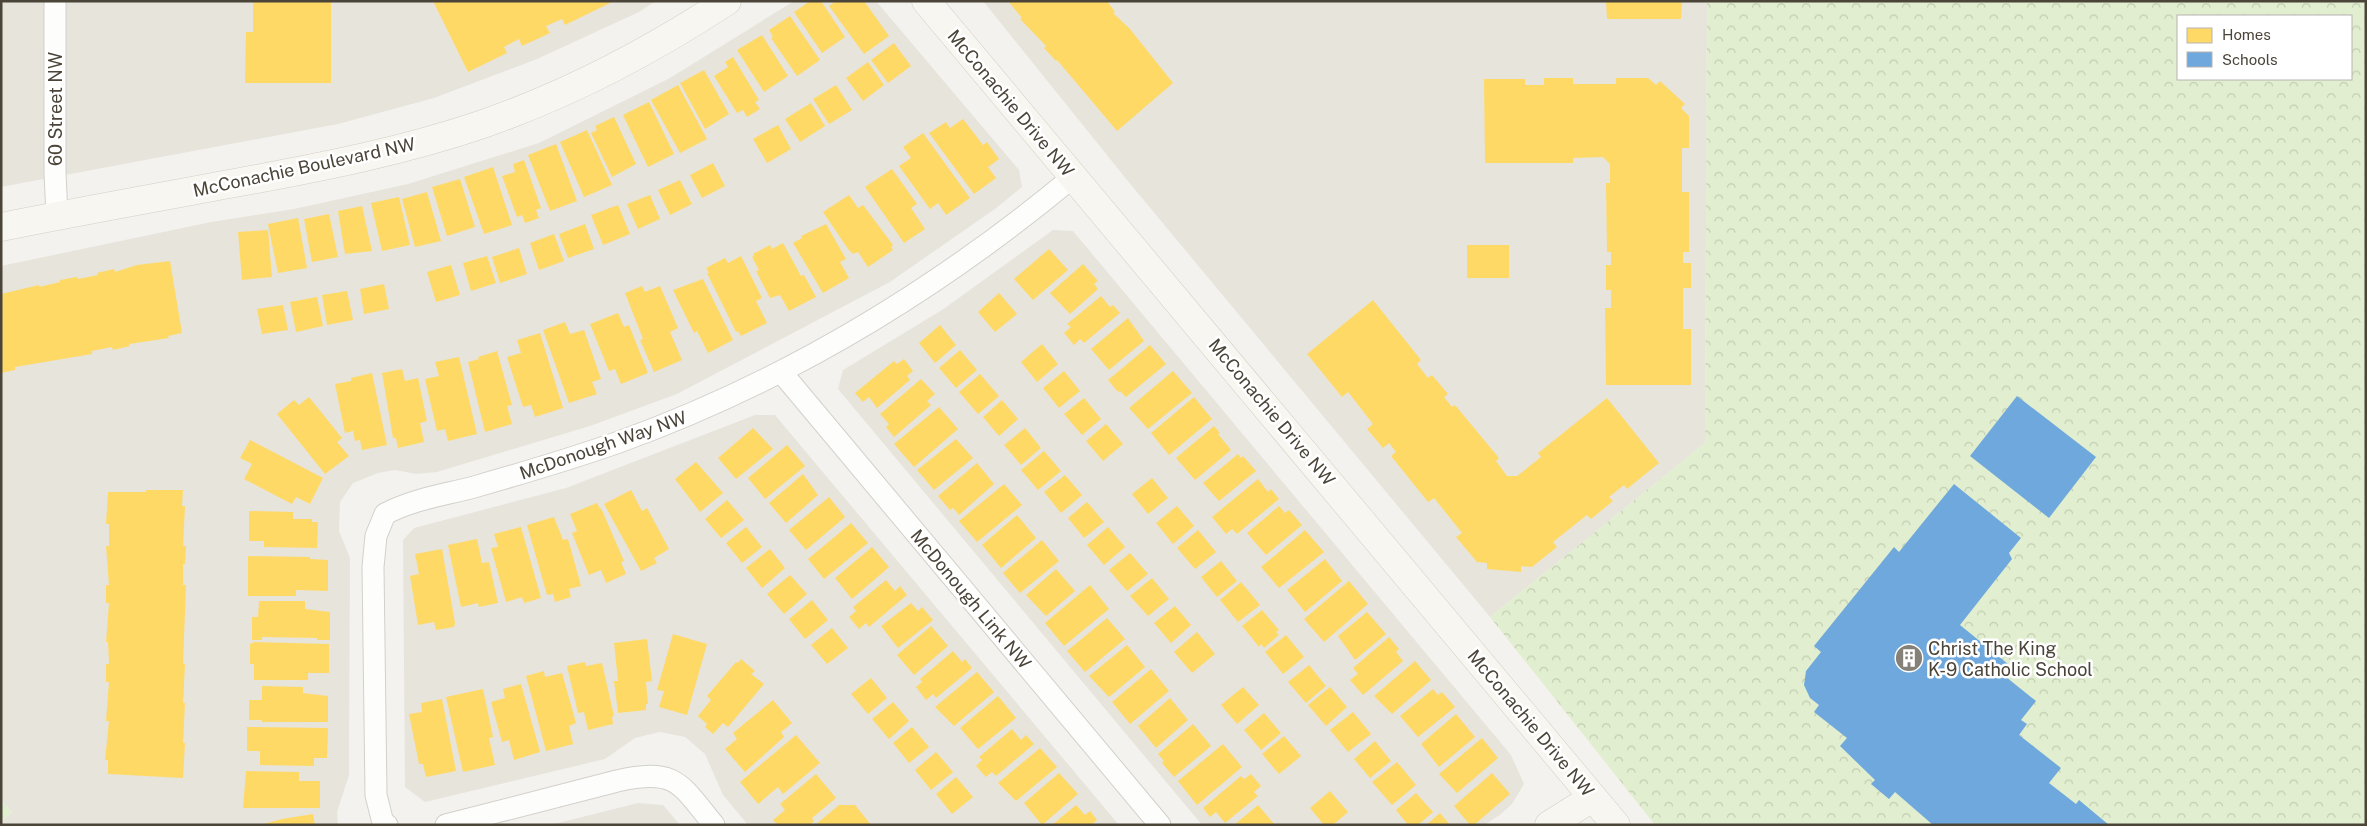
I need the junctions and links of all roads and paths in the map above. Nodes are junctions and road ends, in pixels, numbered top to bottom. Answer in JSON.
{"nodes":[{"id":1,"x":55,"y":1,"type":"edge"},
{"id":2,"x":727,"y":1,"type":"edge"},
{"id":3,"x":926,"y":1,"type":"edge"},
{"id":4,"x":1073,"y":177,"type":"junction"},
{"id":5,"x":57,"y":216,"type":"junction"},
{"id":6,"x":1,"y":227,"type":"edge"},
{"id":7,"x":782,"y":373,"type":"junction"},
{"id":8,"x":1592,"y":798,"type":"junction"},
{"id":9,"x":387,"y":825,"type":"edge"},
{"id":10,"x":446,"y":825,"type":"edge"},
{"id":11,"x":714,"y":825,"type":"edge"},
{"id":12,"x":1160,"y":825,"type":"edge"},
{"id":13,"x":1550,"y":825,"type":"edge"},
{"id":14,"x":1616,"y":825,"type":"edge"}],
"edges":[{"from":1,"to":5,"type":"street","name":"60 Street NW"},
{"from":2,"to":5,"type":"street","name":"McConachie Boulevard NW"},
{"from":3,"to":4,"type":"street","name":"McConachie Drive NW"},
{"from":4,"to":7,"type":"street","name":"McDonough Way NW"},
{"from":4,"to":8,"type":"street","name":"McConachie Drive NW"},
{"from":5,"to":6,"type":"street","name":"McConachie Boulevard NW"},
{"from":7,"to":9,"type":"street","name":"McDonough Way NW"},
{"from":7,"to":12,"type":"street","name":"McDonough Link NW"},
{"from":8,"to":13,"type":"street"},
{"from":8,"to":14,"type":"street","name":"McConachie Drive NW"},
{"from":10,"to":11,"type":"street"}]}
